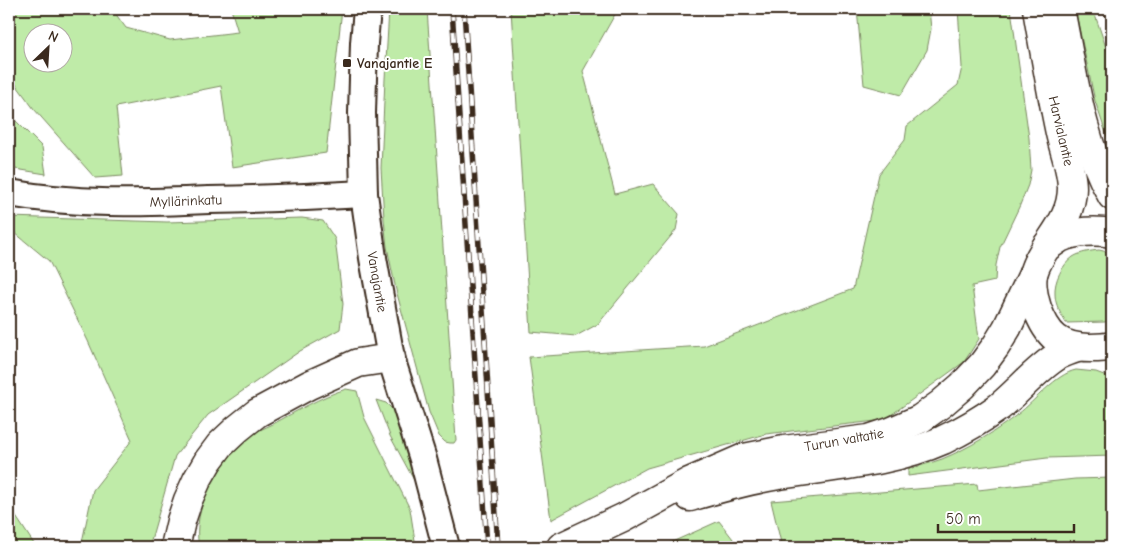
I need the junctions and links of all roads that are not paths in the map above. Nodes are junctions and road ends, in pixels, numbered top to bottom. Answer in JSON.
{"nodes":[{"id":1,"x":367,"y":9,"type":"edge"},
{"id":2,"x":1037,"y":9,"type":"edge"},
{"id":3,"x":1060,"y":9,"type":"edge"},
{"id":4,"x":9,"y":193,"type":"edge"},
{"id":5,"x":364,"y":194,"type":"junction"},
{"id":6,"x":1112,"y":196,"type":"edge"},
{"id":7,"x":1112,"y":233,"type":"edge"},
{"id":8,"x":1046,"y":248,"type":"junction"},
{"id":9,"x":1033,"y":274,"type":"junction"},
{"id":10,"x":1112,"y":346,"type":"edge"},
{"id":11,"x":1077,"y":348,"type":"junction"},
{"id":12,"x":391,"y":358,"type":"junction"},
{"id":13,"x":623,"y":518,"type":"junction"},
{"id":14,"x":178,"y":544,"type":"edge"},
{"id":15,"x":446,"y":547,"type":"edge"},
{"id":16,"x":561,"y":547,"type":"edge"}],
"edges":[{"from":1,"to":5,"type":"street","name":"Vanajantie"},
{"from":2,"to":8,"type":"highway","name":"Harvialantie"},
{"from":3,"to":6,"type":"highway","name":"Harvialantie"},
{"from":4,"to":5,"type":"street","name":"Myllärinkatu"},
{"from":5,"to":12,"type":"street","name":"Vanajantie"},
{"from":7,"to":8,"type":"highway"},
{"from":8,"to":9,"type":"highway","name":"Harvialantie"},
{"from":9,"to":11,"type":"highway"},
{"from":9,"to":13,"type":"highway","name":"Turun valtatie"},
{"from":10,"to":11,"type":"highway"},
{"from":11,"to":13,"type":"highway","name":"Turun valtatie"},
{"from":12,"to":14,"type":"highway"},
{"from":12,"to":15,"type":"street","name":"Vanajantie"},
{"from":13,"to":16,"type":"highway","name":"Turun valtatie"}]}
